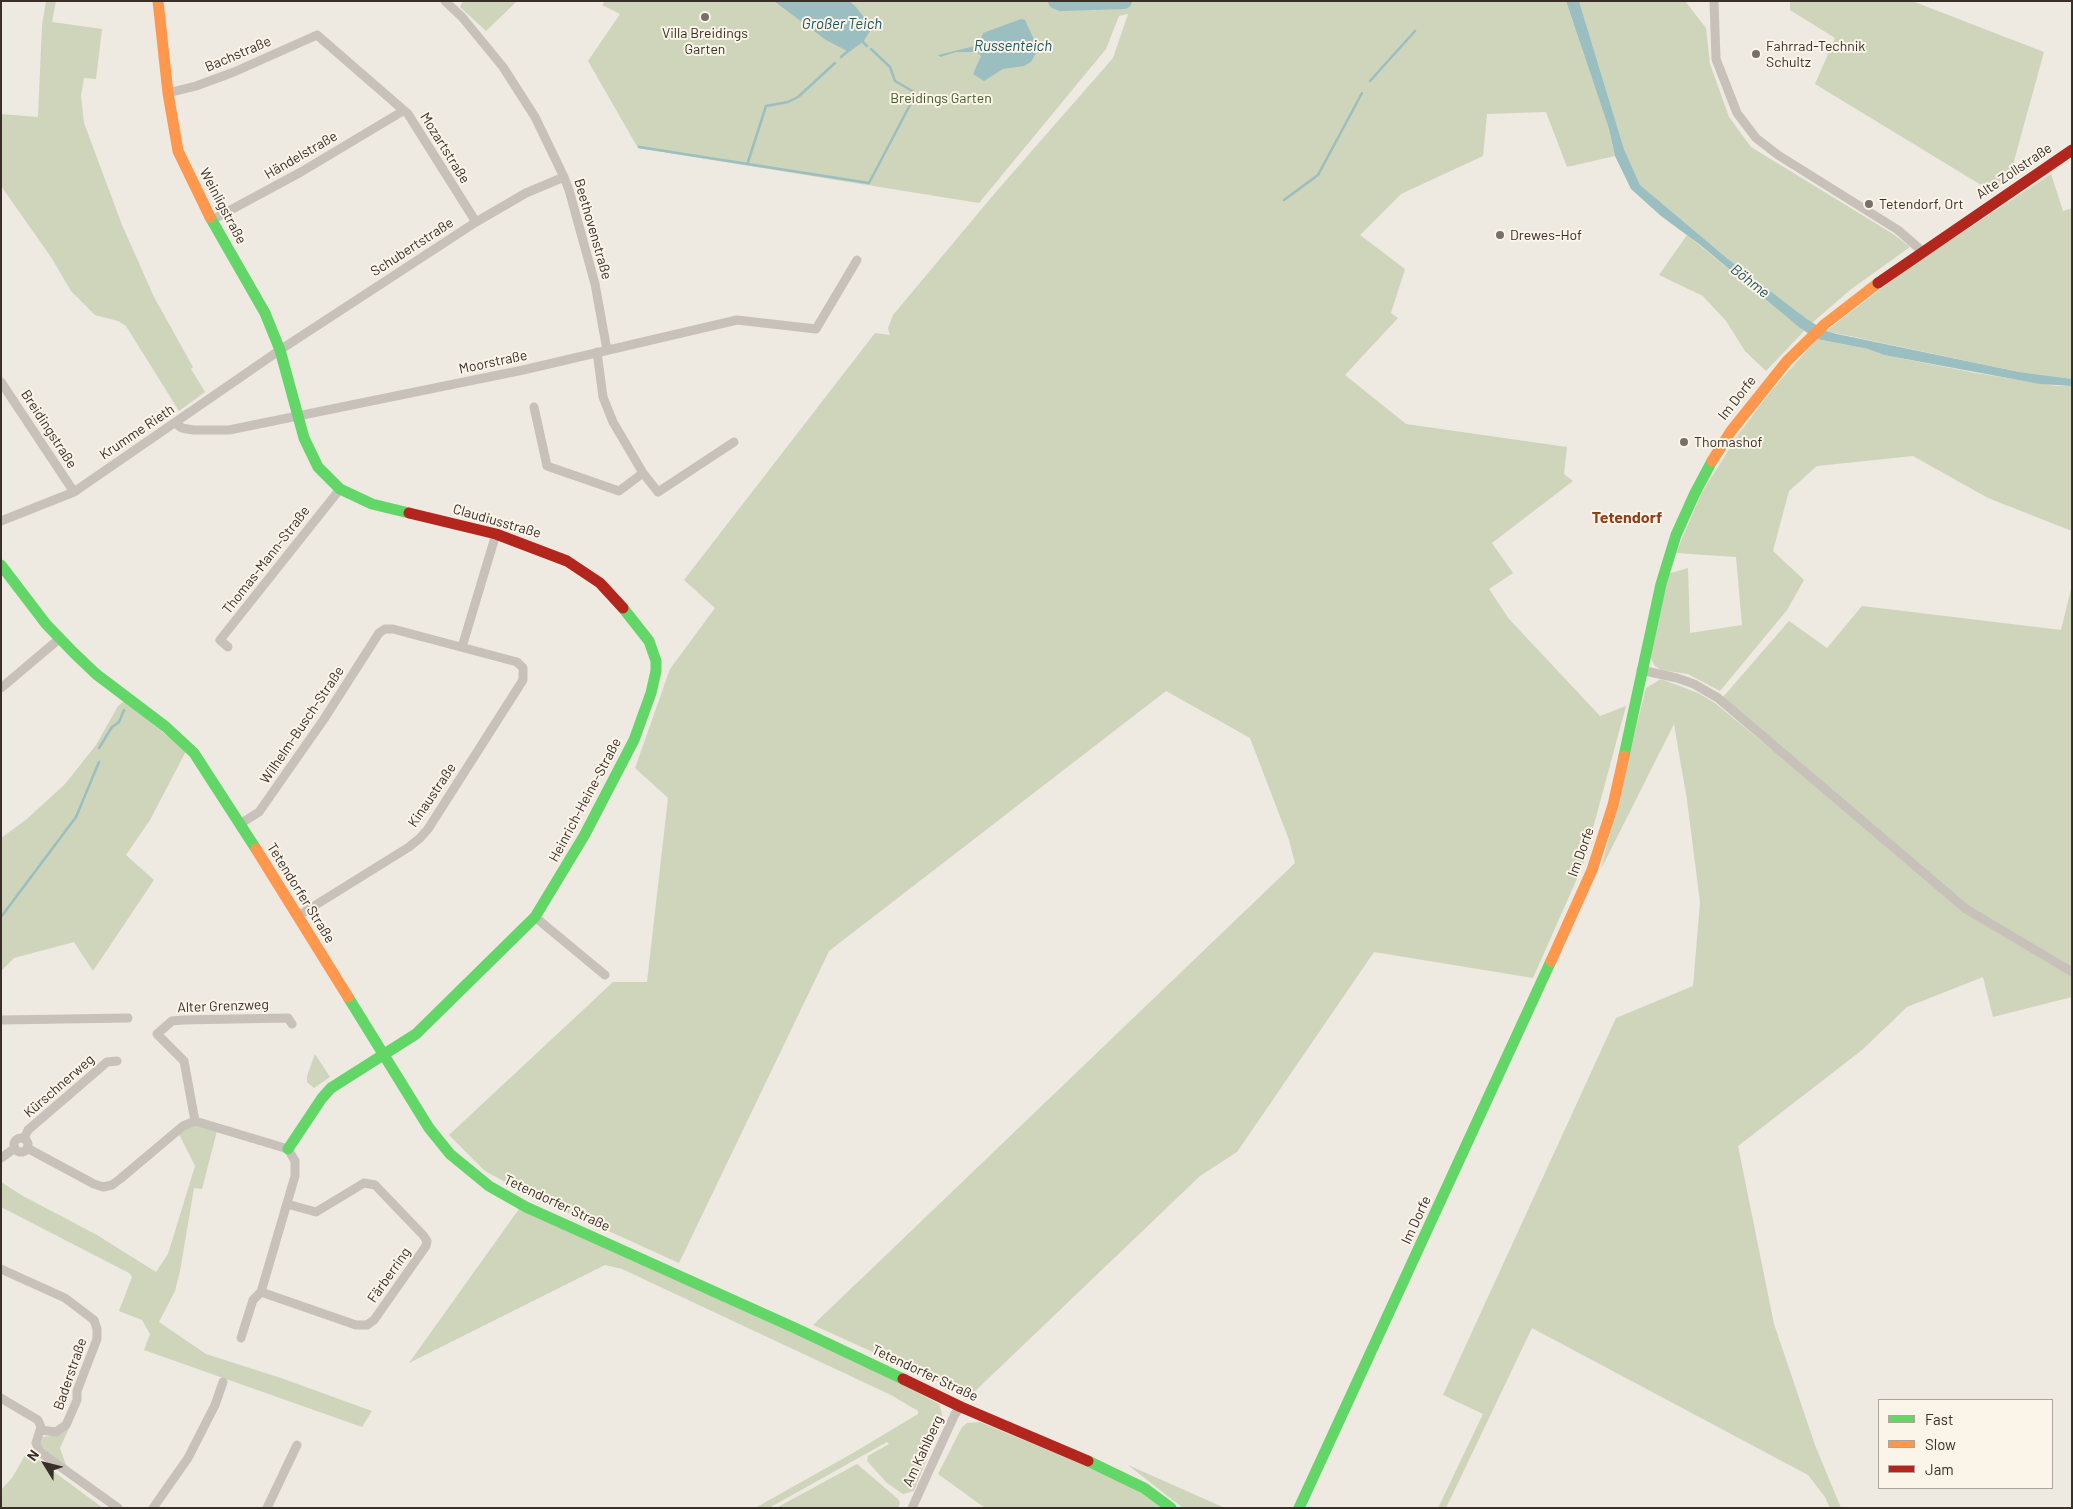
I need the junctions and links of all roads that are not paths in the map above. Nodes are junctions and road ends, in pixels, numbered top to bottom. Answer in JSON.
{"nodes":[{"id":1,"x":158,"y":1,"type":"edge"},
{"id":2,"x":445,"y":1,"type":"edge"},
{"id":3,"x":1714,"y":1,"type":"edge"},
{"id":4,"x":317,"y":35,"type":"joint"},
{"id":5,"x":168,"y":93,"type":"junction"},
{"id":6,"x":403,"y":111,"type":"junction"},
{"id":7,"x":2072,"y":150,"type":"edge"},
{"id":8,"x":564,"y":177,"type":"junction"},
{"id":9,"x":212,"y":220,"type":"junction"},
{"id":10,"x":476,"y":222,"type":"junction"},
{"id":11,"x":1922,"y":250,"type":"junction"},
{"id":12,"x":857,"y":260,"type":"dead end"},
{"id":13,"x":280,"y":350,"type":"junction"},
{"id":14,"x":607,"y":350,"type":"junction"},
{"id":15,"x":597,"y":352,"type":"junction"},
{"id":16,"x":1,"y":382,"type":"edge"},
{"id":17,"x":534,"y":407,"type":"dead end"},
{"id":18,"x":297,"y":415,"type":"junction"},
{"id":19,"x":175,"y":423,"type":"junction"},
{"id":20,"x":734,"y":442,"type":"dead end"},
{"id":21,"x":643,"y":473,"type":"junction"},
{"id":22,"x":340,"y":489,"type":"junction"},
{"id":23,"x":74,"y":492,"type":"junction"},
{"id":24,"x":1,"y":522,"type":"edge"},
{"id":25,"x":496,"y":534,"type":"junction"},
{"id":26,"x":1,"y":565,"type":"edge"},
{"id":27,"x":59,"y":638,"type":"junction"},
{"id":28,"x":228,"y":647,"type":"dead end"},
{"id":29,"x":462,"y":647,"type":"junction"},
{"id":30,"x":1641,"y":670,"type":"junction"},
{"id":31,"x":1,"y":688,"type":"edge"},
{"id":32,"x":651,"y":693,"type":"joint"},
{"id":33,"x":240,"y":824,"type":"junction"},
{"id":34,"x":298,"y":916,"type":"junction"},
{"id":35,"x":535,"y":917,"type":"junction"},
{"id":36,"x":2072,"y":972,"type":"edge"},
{"id":37,"x":605,"y":975,"type":"dead end"},
{"id":38,"x":128,"y":1018,"type":"dead end"},
{"id":39,"x":1,"y":1020,"type":"edge"},
{"id":40,"x":292,"y":1024,"type":"dead end"},
{"id":41,"x":384,"y":1054,"type":"junction"},
{"id":42,"x":117,"y":1061,"type":"dead end"},
{"id":43,"x":195,"y":1121,"type":"junction"},
{"id":44,"x":26,"y":1143,"type":"junction"},
{"id":45,"x":288,"y":1149,"type":"junction"},
{"id":46,"x":1,"y":1158,"type":"edge"},
{"id":47,"x":287,"y":1204,"type":"junction"},
{"id":48,"x":1,"y":1269,"type":"edge"},
{"id":49,"x":261,"y":1292,"type":"junction"},
{"id":50,"x":241,"y":1338,"type":"dead end"},
{"id":51,"x":223,"y":1382,"type":"dead end"},
{"id":52,"x":1,"y":1398,"type":"edge"},
{"id":53,"x":961,"y":1407,"type":"junction"},
{"id":54,"x":41,"y":1430,"type":"junction"},
{"id":55,"x":297,"y":1445,"type":"dead end"},
{"id":56,"x":118,"y":1508,"type":"edge"},
{"id":57,"x":152,"y":1508,"type":"edge"},
{"id":58,"x":267,"y":1508,"type":"edge"},
{"id":59,"x":912,"y":1508,"type":"edge"},
{"id":60,"x":1171,"y":1508,"type":"edge"},
{"id":61,"x":1299,"y":1508,"type":"edge"}],
"edges":[{"from":1,"to":5,"type":"street","name":"Weinligstraße"},
{"from":2,"to":8,"type":"street","name":"Beethovenstraße"},
{"from":3,"to":11,"type":"street"},
{"from":4,"to":5,"type":"street","name":"Bachstraße"},
{"from":4,"to":6,"type":"street","name":"Mozartstraße"},
{"from":5,"to":9,"type":"street","name":"Weinligstraße"},
{"from":6,"to":9,"type":"street","name":"Händelstraße"},
{"from":6,"to":10,"type":"street","name":"Mozartstraße"},
{"from":7,"to":11,"type":"street","name":"Alte Zollstraße"},
{"from":8,"to":10,"type":"street","name":"Schubertstraße"},
{"from":8,"to":14,"type":"street","name":"Beethovenstraße"},
{"from":9,"to":13,"type":"street","name":"Weinligstraße"},
{"from":10,"to":13,"type":"street","name":"Schubertstraße"},
{"from":11,"to":30,"type":"street","name":"Im Dorfe"},
{"from":12,"to":14,"type":"street","name":"Moorstraße"},
{"from":13,"to":18,"type":"street","name":"Weinligstraße"},
{"from":13,"to":19,"type":"street","name":"Krumme Rieth"},
{"from":14,"to":15,"type":"street","name":"Moorstraße"},
{"from":15,"to":18,"type":"street","name":"Moorstraße"},
{"from":15,"to":21,"type":"street"},
{"from":16,"to":23,"type":"street","name":"Breidingstraße"},
{"from":17,"to":21,"type":"street"},
{"from":18,"to":19,"type":"street","name":"Moorstraße"},
{"from":18,"to":22,"type":"street","name":"Claudiusstraße"},
{"from":19,"to":23,"type":"street","name":"Krumme Rieth"},
{"from":20,"to":21,"type":"street"},
{"from":22,"to":25,"type":"street","name":"Claudiusstraße"},
{"from":22,"to":28,"type":"street","name":"Thomas-Mann-Straße"},
{"from":23,"to":24,"type":"street","name":"Krumme Rieth"},
{"from":25,"to":29,"type":"street"},
{"from":25,"to":32,"type":"street","name":"Claudiusstraße"},
{"from":26,"to":27,"type":"street","name":"Tetendorfer Straße"},
{"from":27,"to":31,"type":"street"},
{"from":27,"to":33,"type":"street","name":"Tetendorfer Straße"},
{"from":29,"to":33,"type":"street","name":"Wilhelm-Busch-Straße"},
{"from":29,"to":34,"type":"street","name":"Kinaustraße"},
{"from":30,"to":36,"type":"street"},
{"from":30,"to":61,"type":"street","name":"Im Dorfe"},
{"from":32,"to":35,"type":"street","name":"Heinrich-Heine-Straße"},
{"from":33,"to":34,"type":"street","name":"Tetendorfer Straße"},
{"from":34,"to":41,"type":"street","name":"Tetendorfer Straße"},
{"from":35,"to":37,"type":"street"},
{"from":35,"to":41,"type":"street","name":"Heinrich-Heine-Straße"},
{"from":38,"to":39,"type":"street"},
{"from":40,"to":43,"type":"street","name":"Alter Grenzweg"},
{"from":41,"to":45,"type":"street","name":"Heinrich-Heine-Straße"},
{"from":41,"to":53,"type":"street","name":"Tetendorfer Straße"},
{"from":42,"to":44,"type":"street","name":"Kürschnerweg"},
{"from":43,"to":44,"type":"street"},
{"from":43,"to":45,"type":"street"},
{"from":44,"to":46,"type":"street","name":"Kürschnerweg"},
{"from":45,"to":47,"type":"street"},
{"from":47,"to":49,"type":"street"},
{"from":47,"to":49,"type":"street","name":"Färberring"},
{"from":48,"to":54,"type":"street","name":"Baderstraße"},
{"from":49,"to":50,"type":"street"},
{"from":51,"to":57,"type":"street"},
{"from":52,"to":54,"type":"street"},
{"from":53,"to":59,"type":"street","name":"Am Kahlberg"},
{"from":53,"to":60,"type":"street","name":"Tetendorfer Straße"},
{"from":54,"to":56,"type":"street"},
{"from":55,"to":58,"type":"street"}]}
